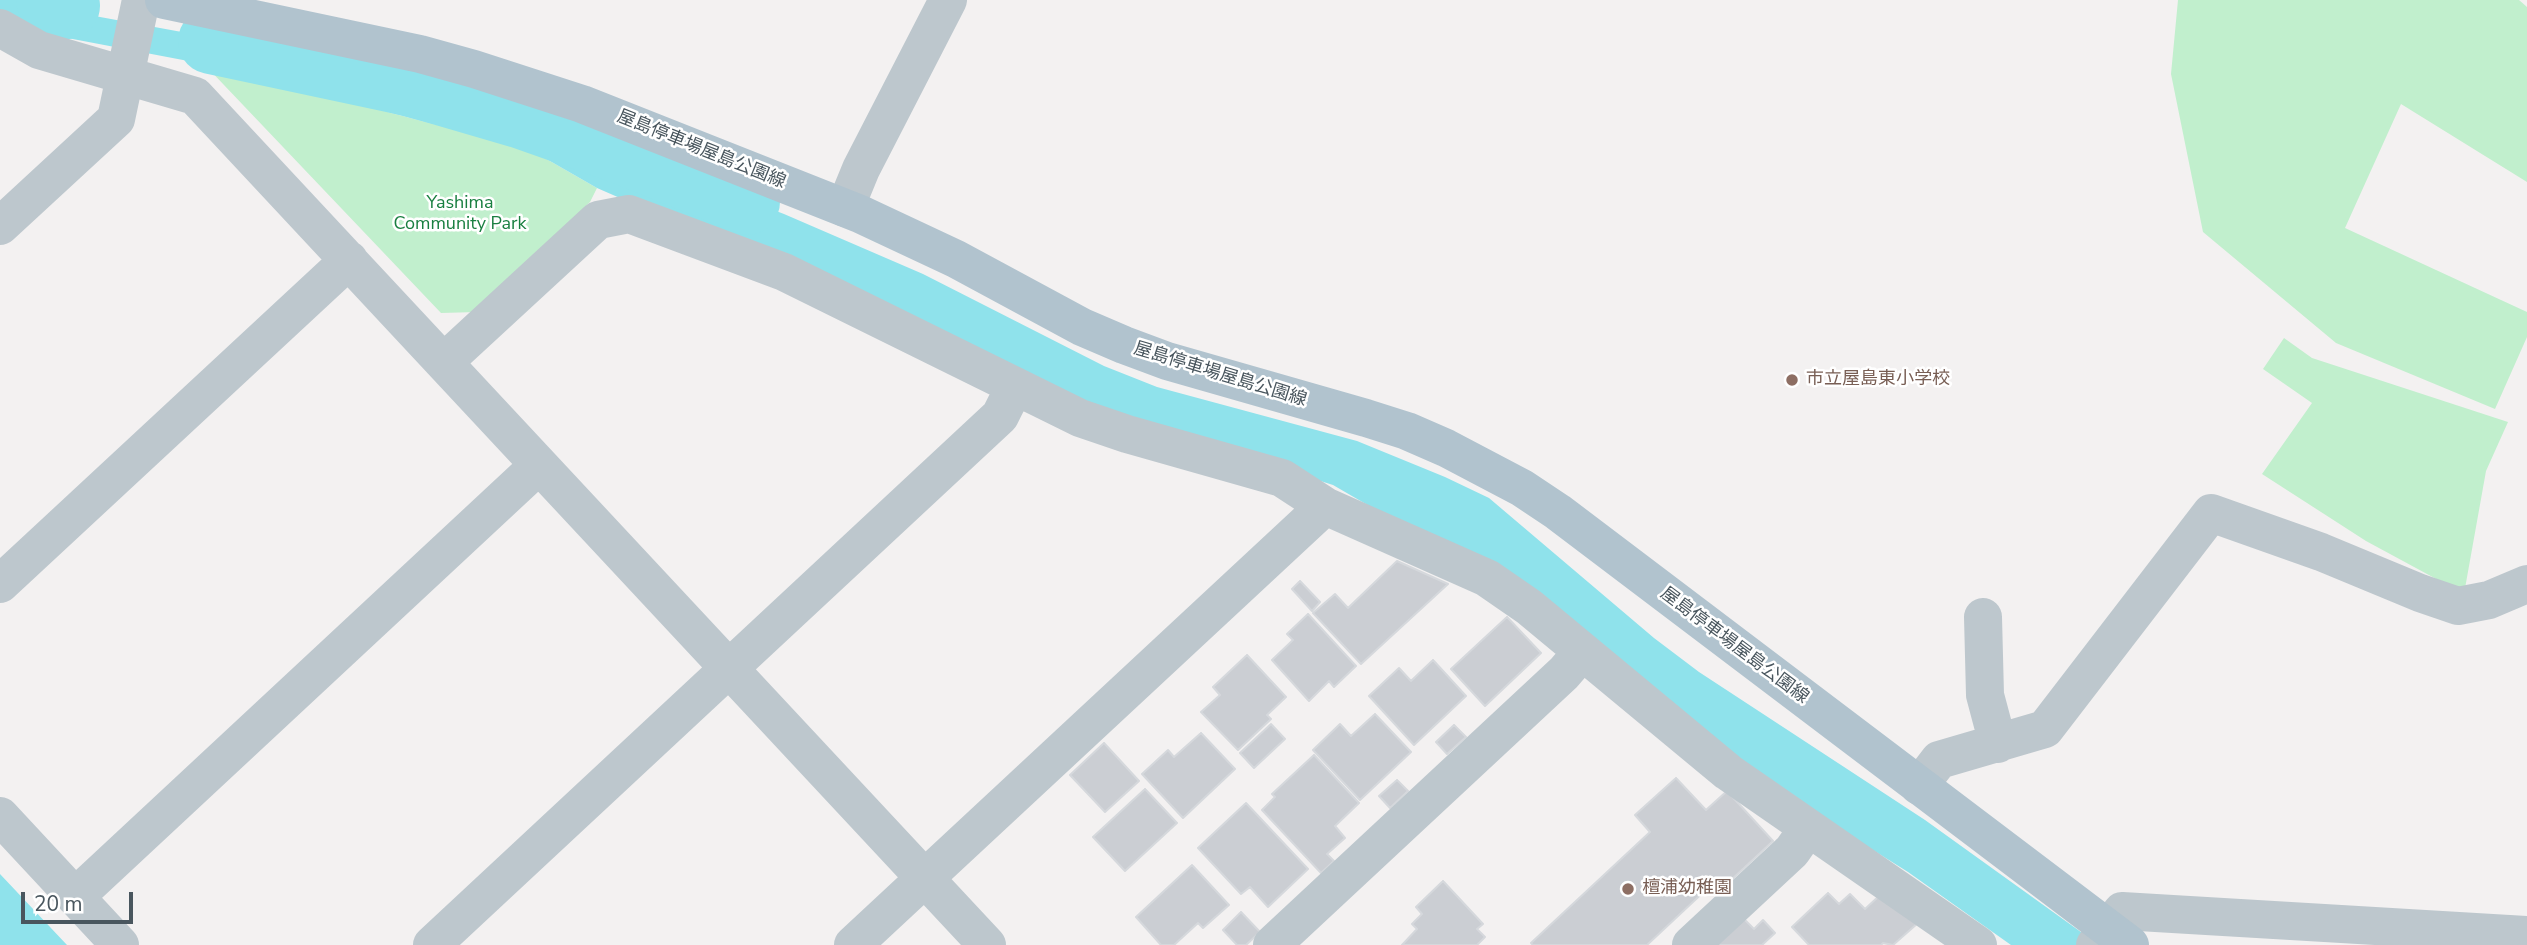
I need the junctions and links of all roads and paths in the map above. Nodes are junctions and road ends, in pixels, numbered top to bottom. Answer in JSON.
{"nodes":[{"id":1,"x":141,"y":0,"type":"edge"},
{"id":2,"x":164,"y":0,"type":"edge"},
{"id":3,"x":948,"y":0,"type":"edge"},
{"id":4,"x":0,"y":28,"type":"edge"},
{"id":5,"x":125,"y":75,"type":"junction"},
{"id":6,"x":845,"y":208,"type":"junction"},
{"id":7,"x":0,"y":226,"type":"edge"},
{"id":8,"x":349,"y":260,"type":"junction"},
{"id":9,"x":444,"y":362,"type":"junction"},
{"id":10,"x":1015,"y":386,"type":"junction"},
{"id":11,"x":539,"y":464,"type":"junction"},
{"id":12,"x":1325,"y":506,"type":"junction"},
{"id":13,"x":0,"y":584,"type":"edge"},
{"id":14,"x":2527,"y":584,"type":"edge"},
{"id":15,"x":1983,"y":617,"type":"dead end"},
{"id":16,"x":1582,"y":652,"type":"junction"},
{"id":17,"x":729,"y":669,"type":"junction"},
{"id":18,"x":1998,"y":744,"type":"junction"},
{"id":19,"x":1919,"y":786,"type":"junction"},
{"id":20,"x":0,"y":816,"type":"edge"},
{"id":21,"x":1808,"y":828,"type":"junction"},
{"id":22,"x":925,"y":878,"type":"junction"},
{"id":23,"x":75,"y":897,"type":"junction"},
{"id":24,"x":2527,"y":935,"type":"edge"},
{"id":25,"x":2111,"y":940,"type":"edge"},
{"id":26,"x":120,"y":945,"type":"edge"},
{"id":27,"x":432,"y":945,"type":"edge"},
{"id":28,"x":853,"y":945,"type":"edge"},
{"id":29,"x":987,"y":945,"type":"edge"},
{"id":30,"x":1272,"y":945,"type":"edge"},
{"id":31,"x":1691,"y":945,"type":"edge"},
{"id":32,"x":1978,"y":945,"type":"edge"}],
"edges":[{"from":1,"to":5,"type":"street"},
{"from":2,"to":6,"type":"main road","name":"屋島停車場屋島公園線"},
{"from":3,"to":6,"type":"street"},
{"from":4,"to":5,"type":"street"},
{"from":5,"to":7,"type":"street"},
{"from":5,"to":8,"type":"street"},
{"from":6,"to":19,"type":"main road","name":"屋島停車場屋島公園線"},
{"from":8,"to":9,"type":"street"},
{"from":8,"to":13,"type":"street"},
{"from":9,"to":10,"type":"street"},
{"from":9,"to":11,"type":"street"},
{"from":10,"to":12,"type":"street"},
{"from":10,"to":17,"type":"street"},
{"from":11,"to":17,"type":"street"},
{"from":11,"to":23,"type":"street"},
{"from":12,"to":16,"type":"street"},
{"from":12,"to":22,"type":"street"},
{"from":14,"to":18,"type":"street"},
{"from":15,"to":18,"type":"street"},
{"from":16,"to":21,"type":"street"},
{"from":16,"to":30,"type":"street"},
{"from":17,"to":22,"type":"street"},
{"from":17,"to":27,"type":"street"},
{"from":18,"to":19,"type":"street"},
{"from":19,"to":25,"type":"main road","name":"屋島停車場屋島公園線"},
{"from":20,"to":23,"type":"street"},
{"from":21,"to":31,"type":"street"},
{"from":21,"to":32,"type":"street"},
{"from":22,"to":28,"type":"street"},
{"from":22,"to":29,"type":"street"},
{"from":23,"to":26,"type":"street"},
{"from":24,"to":25,"type":"street"}]}
